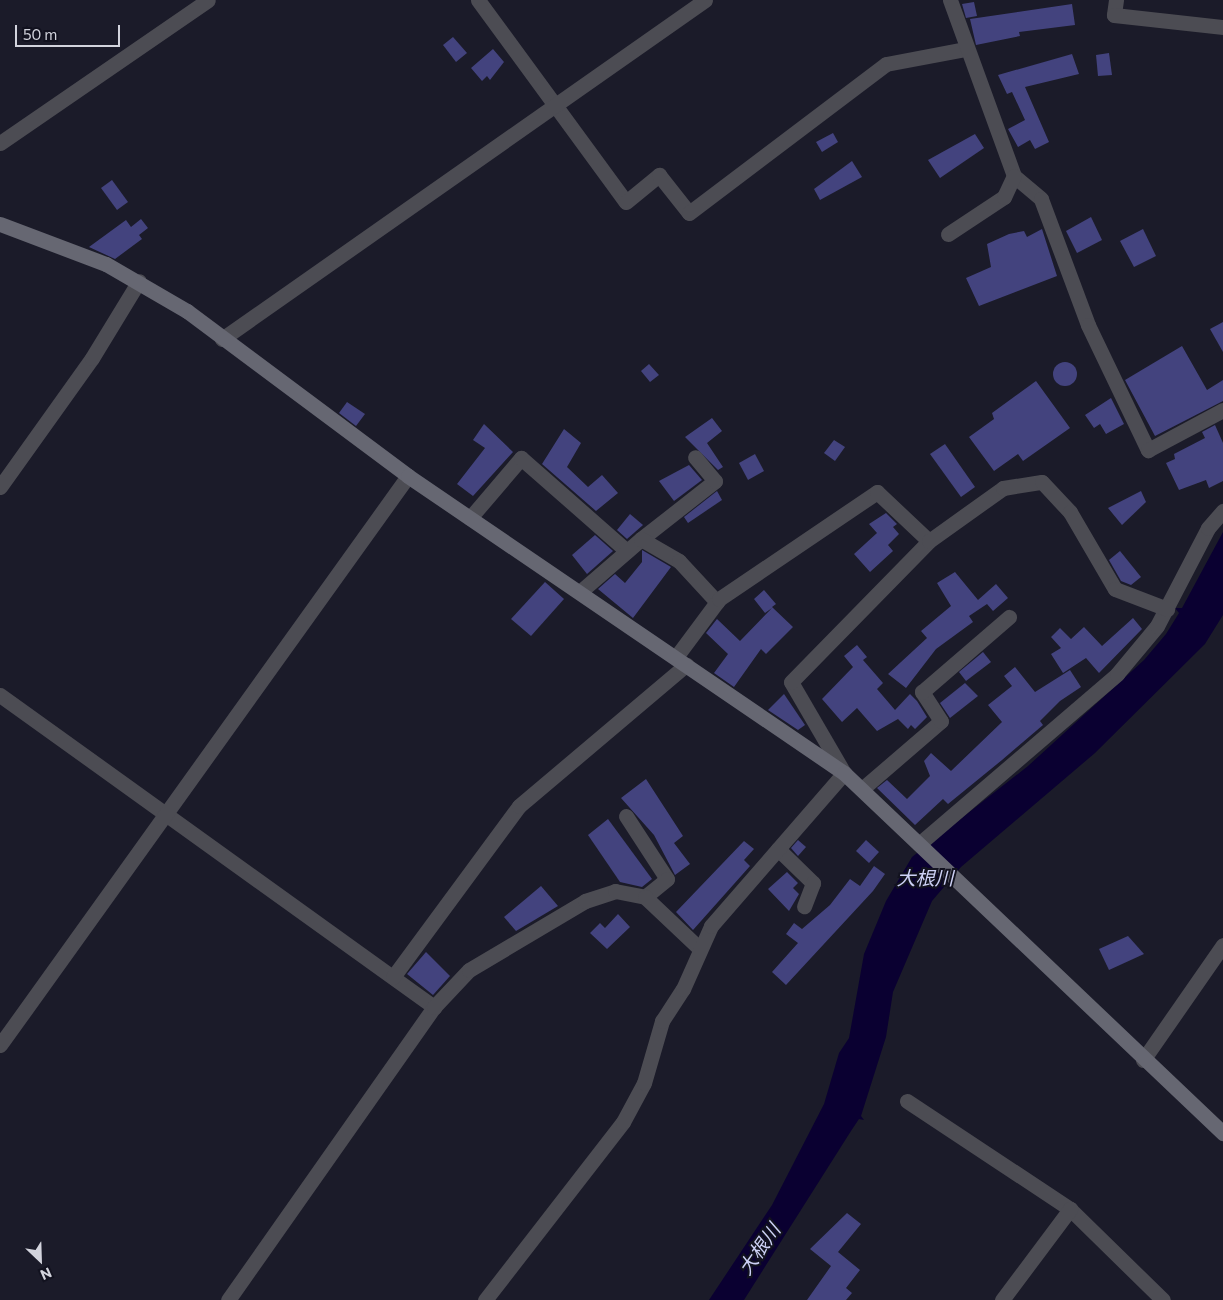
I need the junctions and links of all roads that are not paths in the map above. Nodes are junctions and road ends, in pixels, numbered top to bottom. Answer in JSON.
{"nodes":[{"id":1,"x":208,"y":0,"type":"edge"},
{"id":2,"x":478,"y":0,"type":"edge"},
{"id":3,"x":705,"y":0,"type":"edge"},
{"id":4,"x":950,"y":0,"type":"edge"},
{"id":5,"x":1116,"y":0,"type":"edge"},
{"id":6,"x":1223,"y":27,"type":"edge"},
{"id":7,"x":965,"y":49,"type":"junction"},
{"id":8,"x":556,"y":107,"type":"junction"},
{"id":9,"x":0,"y":143,"type":"edge"},
{"id":10,"x":1014,"y":176,"type":"junction"},
{"id":11,"x":0,"y":224,"type":"edge"},
{"id":12,"x":948,"y":234,"type":"dead end"},
{"id":13,"x":139,"y":281,"type":"junction"},
{"id":14,"x":222,"y":339,"type":"junction"},
{"id":15,"x":1223,"y":410,"type":"edge"},
{"id":16,"x":695,"y":457,"type":"dead end"},
{"id":17,"x":408,"y":476,"type":"junction"},
{"id":18,"x":0,"y":487,"type":"edge"},
{"id":19,"x":1223,"y":511,"type":"edge"},
{"id":20,"x":470,"y":518,"type":"junction"},
{"id":21,"x":641,"y":539,"type":"junction"},
{"id":22,"x":929,"y":541,"type":"junction"},
{"id":23,"x":627,"y":551,"type":"junction"},
{"id":24,"x":581,"y":591,"type":"junction"},
{"id":25,"x":717,"y":602,"type":"junction"},
{"id":26,"x":1167,"y":609,"type":"junction"},
{"id":27,"x":1008,"y":617,"type":"dead end"},
{"id":28,"x":681,"y":661,"type":"junction"},
{"id":29,"x":0,"y":694,"type":"edge"},
{"id":30,"x":844,"y":773,"type":"junction"},
{"id":31,"x":862,"y":789,"type":"junction"},
{"id":32,"x":165,"y":812,"type":"junction"},
{"id":33,"x":626,"y":816,"type":"dead end"},
{"id":34,"x":919,"y":844,"type":"junction"},
{"id":35,"x":778,"y":849,"type":"junction"},
{"id":36,"x":645,"y":897,"type":"junction"},
{"id":37,"x":804,"y":906,"type":"dead end"},
{"id":38,"x":1223,"y":945,"type":"edge"},
{"id":39,"x":699,"y":948,"type":"junction"},
{"id":40,"x":393,"y":977,"type":"junction"},
{"id":41,"x":434,"y":1007,"type":"junction"},
{"id":42,"x":0,"y":1045,"type":"edge"},
{"id":43,"x":1143,"y":1060,"type":"junction"},
{"id":44,"x":906,"y":1101,"type":"dead end"},
{"id":45,"x":1223,"y":1133,"type":"edge"},
{"id":46,"x":1070,"y":1210,"type":"junction"},
{"id":47,"x":228,"y":1300,"type":"edge"},
{"id":48,"x":485,"y":1300,"type":"edge"},
{"id":49,"x":1002,"y":1300,"type":"edge"},
{"id":50,"x":1164,"y":1300,"type":"edge"}],
"edges":[{"from":1,"to":9,"type":"street"},
{"from":2,"to":8,"type":"street"},
{"from":3,"to":8,"type":"street"},
{"from":4,"to":7,"type":"street"},
{"from":5,"to":6,"type":"street"},
{"from":7,"to":8,"type":"street"},
{"from":7,"to":10,"type":"street"},
{"from":8,"to":14,"type":"street"},
{"from":10,"to":12,"type":"street"},
{"from":10,"to":15,"type":"street"},
{"from":11,"to":13,"type":"street"},
{"from":13,"to":14,"type":"street"},
{"from":13,"to":18,"type":"street"},
{"from":14,"to":17,"type":"street"},
{"from":16,"to":21,"type":"street"},
{"from":17,"to":20,"type":"street"},
{"from":17,"to":32,"type":"street"},
{"from":19,"to":26,"type":"street"},
{"from":20,"to":23,"type":"street"},
{"from":20,"to":24,"type":"street"},
{"from":21,"to":23,"type":"street"},
{"from":21,"to":25,"type":"street"},
{"from":22,"to":25,"type":"street"},
{"from":22,"to":26,"type":"street"},
{"from":22,"to":30,"type":"street"},
{"from":23,"to":24,"type":"street"},
{"from":24,"to":28,"type":"street"},
{"from":25,"to":28,"type":"street"},
{"from":26,"to":34,"type":"street"},
{"from":27,"to":31,"type":"street"},
{"from":28,"to":30,"type":"street"},
{"from":28,"to":40,"type":"street"},
{"from":29,"to":32,"type":"street"},
{"from":30,"to":31,"type":"street"},
{"from":30,"to":35,"type":"street"},
{"from":31,"to":34,"type":"street"},
{"from":32,"to":40,"type":"street"},
{"from":32,"to":42,"type":"street"},
{"from":33,"to":36,"type":"street"},
{"from":34,"to":43,"type":"street"},
{"from":35,"to":37,"type":"street"},
{"from":35,"to":39,"type":"street"},
{"from":36,"to":39,"type":"street"},
{"from":36,"to":41,"type":"street"},
{"from":38,"to":43,"type":"street"},
{"from":39,"to":48,"type":"street"},
{"from":40,"to":41,"type":"street"},
{"from":41,"to":47,"type":"street"},
{"from":43,"to":45,"type":"street"},
{"from":44,"to":46,"type":"street"},
{"from":46,"to":49,"type":"street"},
{"from":46,"to":50,"type":"street"}]}
